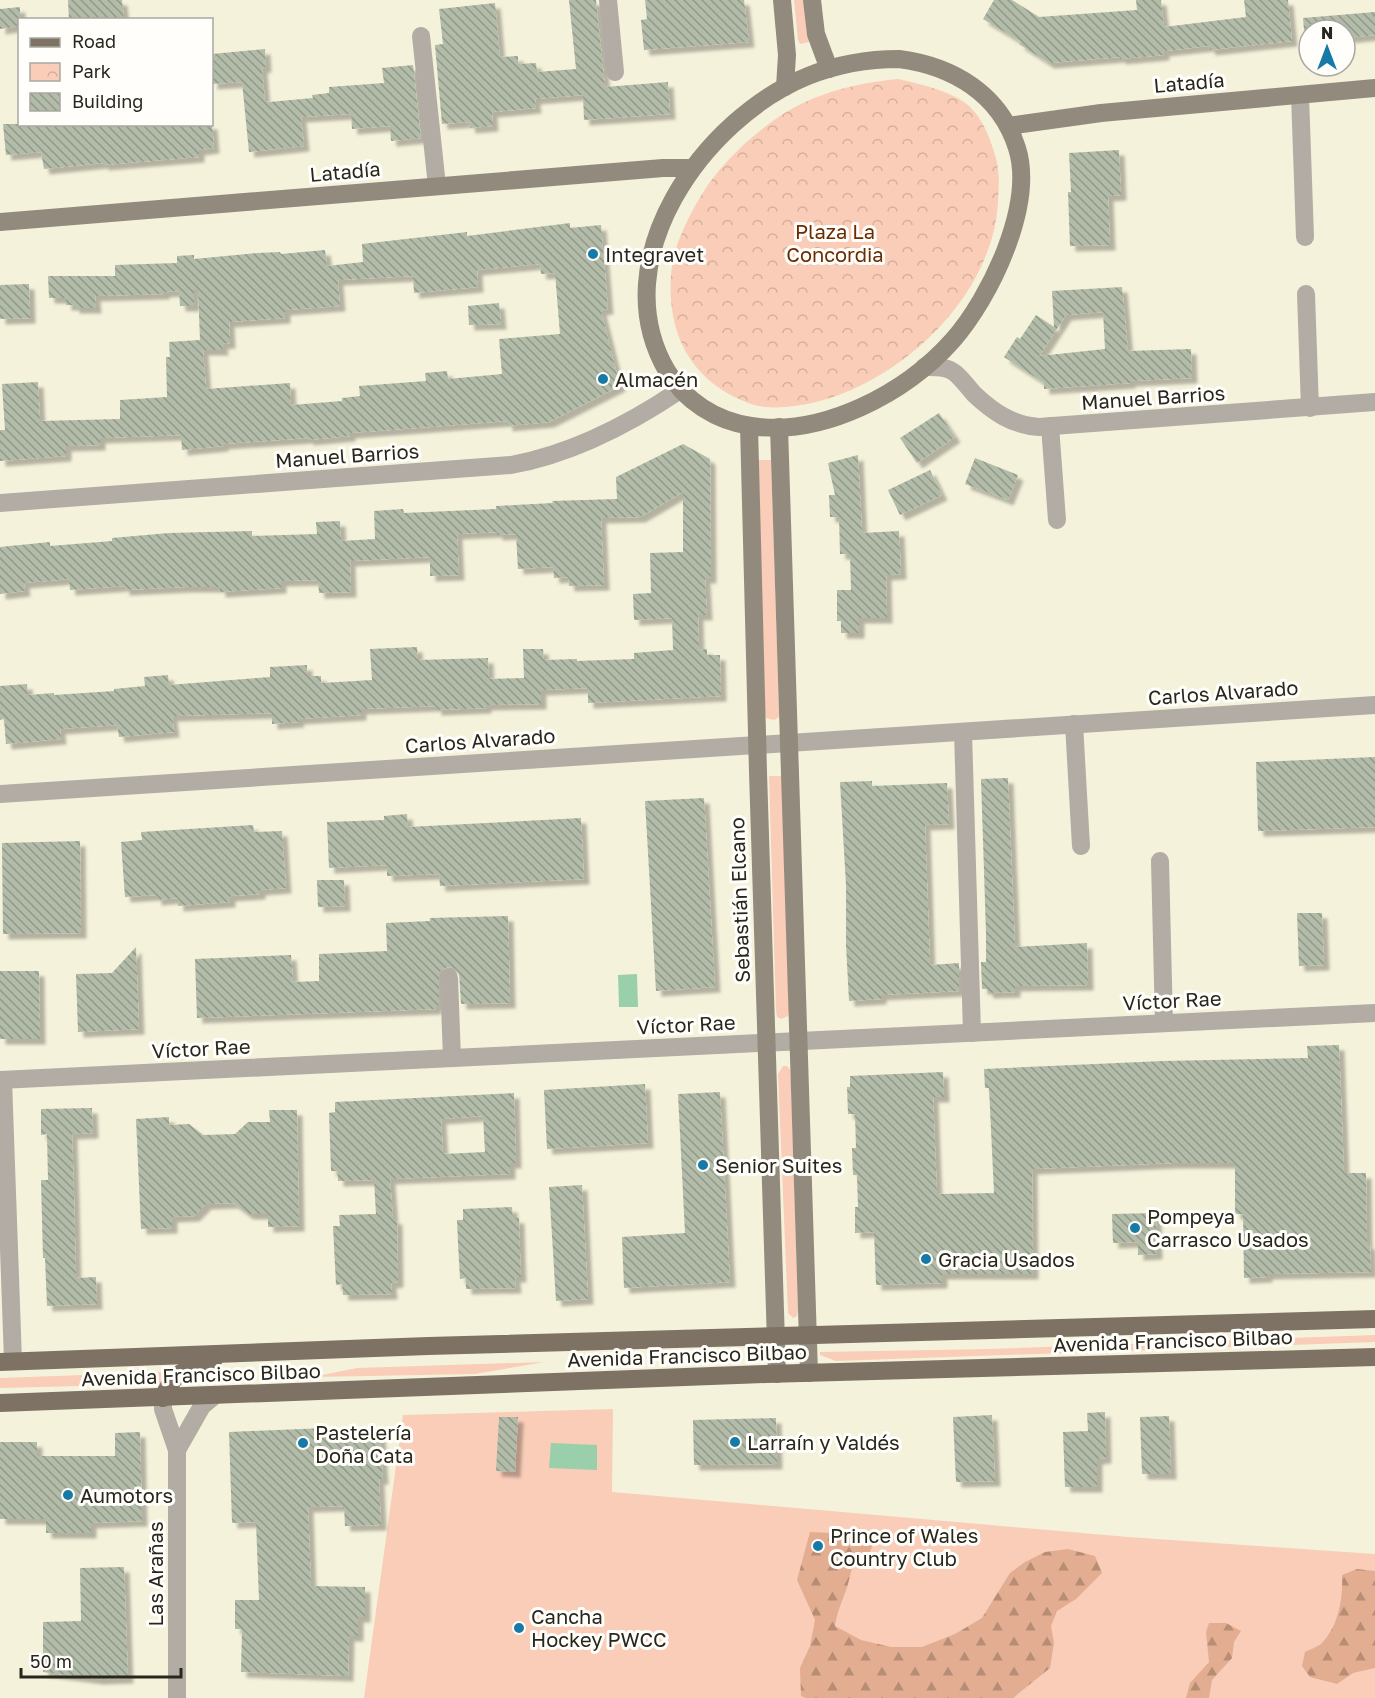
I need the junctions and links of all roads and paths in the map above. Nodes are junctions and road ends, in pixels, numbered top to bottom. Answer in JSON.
{"nodes":[{"id":1,"x":608,"y":0,"type":"edge"},
{"id":2,"x":782,"y":0,"type":"edge"},
{"id":3,"x":812,"y":0,"type":"edge"},
{"id":4,"x":421,"y":36,"type":"dead end"},
{"id":5,"x":829,"y":69,"type":"junction"},
{"id":6,"x":615,"y":72,"type":"dead end"},
{"id":7,"x":785,"y":87,"type":"junction"},
{"id":8,"x":1375,"y":88,"type":"edge"},
{"id":9,"x":1300,"y":94,"type":"junction"},
{"id":10,"x":1008,"y":126,"type":"junction"},
{"id":11,"x":693,"y":168,"type":"junction"},
{"id":12,"x":437,"y":186,"type":"junction"},
{"id":13,"x":0,"y":222,"type":"edge"},
{"id":14,"x":1305,"y":237,"type":"dead end"},
{"id":15,"x":1306,"y":294,"type":"dead end"},
{"id":16,"x":955,"y":338,"type":"junction"},
{"id":17,"x":924,"y":367,"type":"junction"},
{"id":18,"x":954,"y":372,"type":"junction"},
{"id":19,"x":680,"y":390,"type":"junction"},
{"id":20,"x":1375,"y":402,"type":"edge"},
{"id":21,"x":1310,"y":408,"type":"junction"},
{"id":22,"x":750,"y":426,"type":"junction"},
{"id":23,"x":1050,"y":426,"type":"junction"},
{"id":24,"x":779,"y":427,"type":"junction"},
{"id":25,"x":0,"y":503,"type":"edge"},
{"id":26,"x":1057,"y":520,"type":"dead end"},
{"id":27,"x":1375,"y":705,"type":"edge"},
{"id":28,"x":1074,"y":724,"type":"junction"},
{"id":29,"x":963,"y":732,"type":"junction"},
{"id":30,"x":789,"y":743,"type":"junction"},
{"id":31,"x":757,"y":745,"type":"junction"},
{"id":32,"x":0,"y":794,"type":"edge"},
{"id":33,"x":1081,"y":846,"type":"dead end"},
{"id":34,"x":1160,"y":861,"type":"dead end"},
{"id":35,"x":449,"y":978,"type":"dead end"},
{"id":36,"x":1375,"y":1013,"type":"edge"},
{"id":37,"x":1164,"y":1023,"type":"junction"},
{"id":38,"x":972,"y":1033,"type":"junction"},
{"id":39,"x":799,"y":1041,"type":"junction"},
{"id":40,"x":766,"y":1043,"type":"junction"},
{"id":41,"x":452,"y":1058,"type":"junction"},
{"id":42,"x":2,"y":1080,"type":"edge"},
{"id":43,"x":1375,"y":1319,"type":"edge"},
{"id":44,"x":808,"y":1335,"type":"junction"},
{"id":45,"x":776,"y":1336,"type":"junction"},
{"id":46,"x":229,"y":1354,"type":"junction"},
{"id":47,"x":1375,"y":1357,"type":"edge"},
{"id":48,"x":6,"y":1362,"type":"edge"},
{"id":49,"x":809,"y":1373,"type":"junction"},
{"id":50,"x":777,"y":1374,"type":"junction"},
{"id":51,"x":214,"y":1396,"type":"junction"},
{"id":52,"x":163,"y":1398,"type":"junction"},
{"id":53,"x":0,"y":1403,"type":"edge"},
{"id":54,"x":177,"y":1450,"type":"junction"},
{"id":55,"x":177,"y":1698,"type":"edge"}],
"edges":[{"from":1,"to":6,"type":"street"},
{"from":2,"to":7,"type":"street"},
{"from":3,"to":5,"type":"street"},
{"from":4,"to":12,"type":"street"},
{"from":5,"to":7,"type":"street"},
{"from":5,"to":10,"type":"street"},
{"from":7,"to":11,"type":"street"},
{"from":8,"to":9,"type":"street","name":"Latadía"},
{"from":9,"to":10,"type":"street","name":"Latadía"},
{"from":9,"to":14,"type":"street"},
{"from":10,"to":16,"type":"street"},
{"from":11,"to":12,"type":"street","name":"Latadía"},
{"from":11,"to":19,"type":"street"},
{"from":12,"to":13,"type":"street","name":"Latadía"},
{"from":15,"to":21,"type":"street"},
{"from":16,"to":17,"type":"street"},
{"from":16,"to":18,"type":"street"},
{"from":17,"to":18,"type":"street"},
{"from":17,"to":24,"type":"street"},
{"from":18,"to":23,"type":"street","name":"Manuel Barrios"},
{"from":19,"to":22,"type":"street"},
{"from":19,"to":25,"type":"street","name":"Manuel Barrios"},
{"from":20,"to":21,"type":"street","name":"Manuel Barrios"},
{"from":21,"to":23,"type":"street","name":"Manuel Barrios"},
{"from":22,"to":24,"type":"street"},
{"from":22,"to":31,"type":"street","name":"Sebastián Elcano"},
{"from":23,"to":26,"type":"street"},
{"from":24,"to":30,"type":"street"},
{"from":27,"to":28,"type":"street","name":"Carlos Alvarado"},
{"from":28,"to":29,"type":"street","name":"Carlos Alvarado"},
{"from":28,"to":33,"type":"street"},
{"from":29,"to":30,"type":"street","name":"Carlos Alvarado"},
{"from":29,"to":38,"type":"street"},
{"from":30,"to":31,"type":"street","name":"Carlos Alvarado"},
{"from":30,"to":39,"type":"street"},
{"from":31,"to":32,"type":"street","name":"Carlos Alvarado"},
{"from":31,"to":40,"type":"street","name":"Sebastián Elcano"},
{"from":34,"to":37,"type":"street"},
{"from":35,"to":41,"type":"street"},
{"from":36,"to":37,"type":"street","name":"Víctor Rae"},
{"from":37,"to":38,"type":"street","name":"Víctor Rae"},
{"from":38,"to":39,"type":"street","name":"Víctor Rae"},
{"from":39,"to":40,"type":"street","name":"Víctor Rae"},
{"from":39,"to":44,"type":"street"},
{"from":40,"to":41,"type":"street","name":"Víctor Rae"},
{"from":40,"to":45,"type":"street","name":"Sebastián Elcano"},
{"from":41,"to":42,"type":"street","name":"Víctor Rae"},
{"from":42,"to":48,"type":"street"},
{"from":43,"to":44,"type":"main road","name":"Avenida Francisco Bilbao"},
{"from":44,"to":45,"type":"main road","name":"Avenida Francisco Bilbao"},
{"from":44,"to":49,"type":"street"},
{"from":45,"to":46,"type":"main road","name":"Avenida Francisco Bilbao"},
{"from":45,"to":50,"type":"street","name":"Sebastián Elcano"},
{"from":46,"to":48,"type":"main road","name":"Avenida Francisco Bilbao"},
{"from":46,"to":52,"type":"main road"},
{"from":47,"to":49,"type":"main road","name":"Avenida Francisco Bilbao"},
{"from":49,"to":50,"type":"main road","name":"Avenida Francisco Bilbao"},
{"from":50,"to":51,"type":"main road","name":"Avenida Francisco Bilbao"},
{"from":51,"to":52,"type":"main road","name":"Avenida Francisco Bilbao"},
{"from":51,"to":54,"type":"street","name":"Las Arañas"},
{"from":52,"to":53,"type":"main road","name":"Avenida Francisco Bilbao"},
{"from":52,"to":54,"type":"street","name":"Las Arañas"},
{"from":54,"to":55,"type":"street","name":"Las Arañas"}]}
